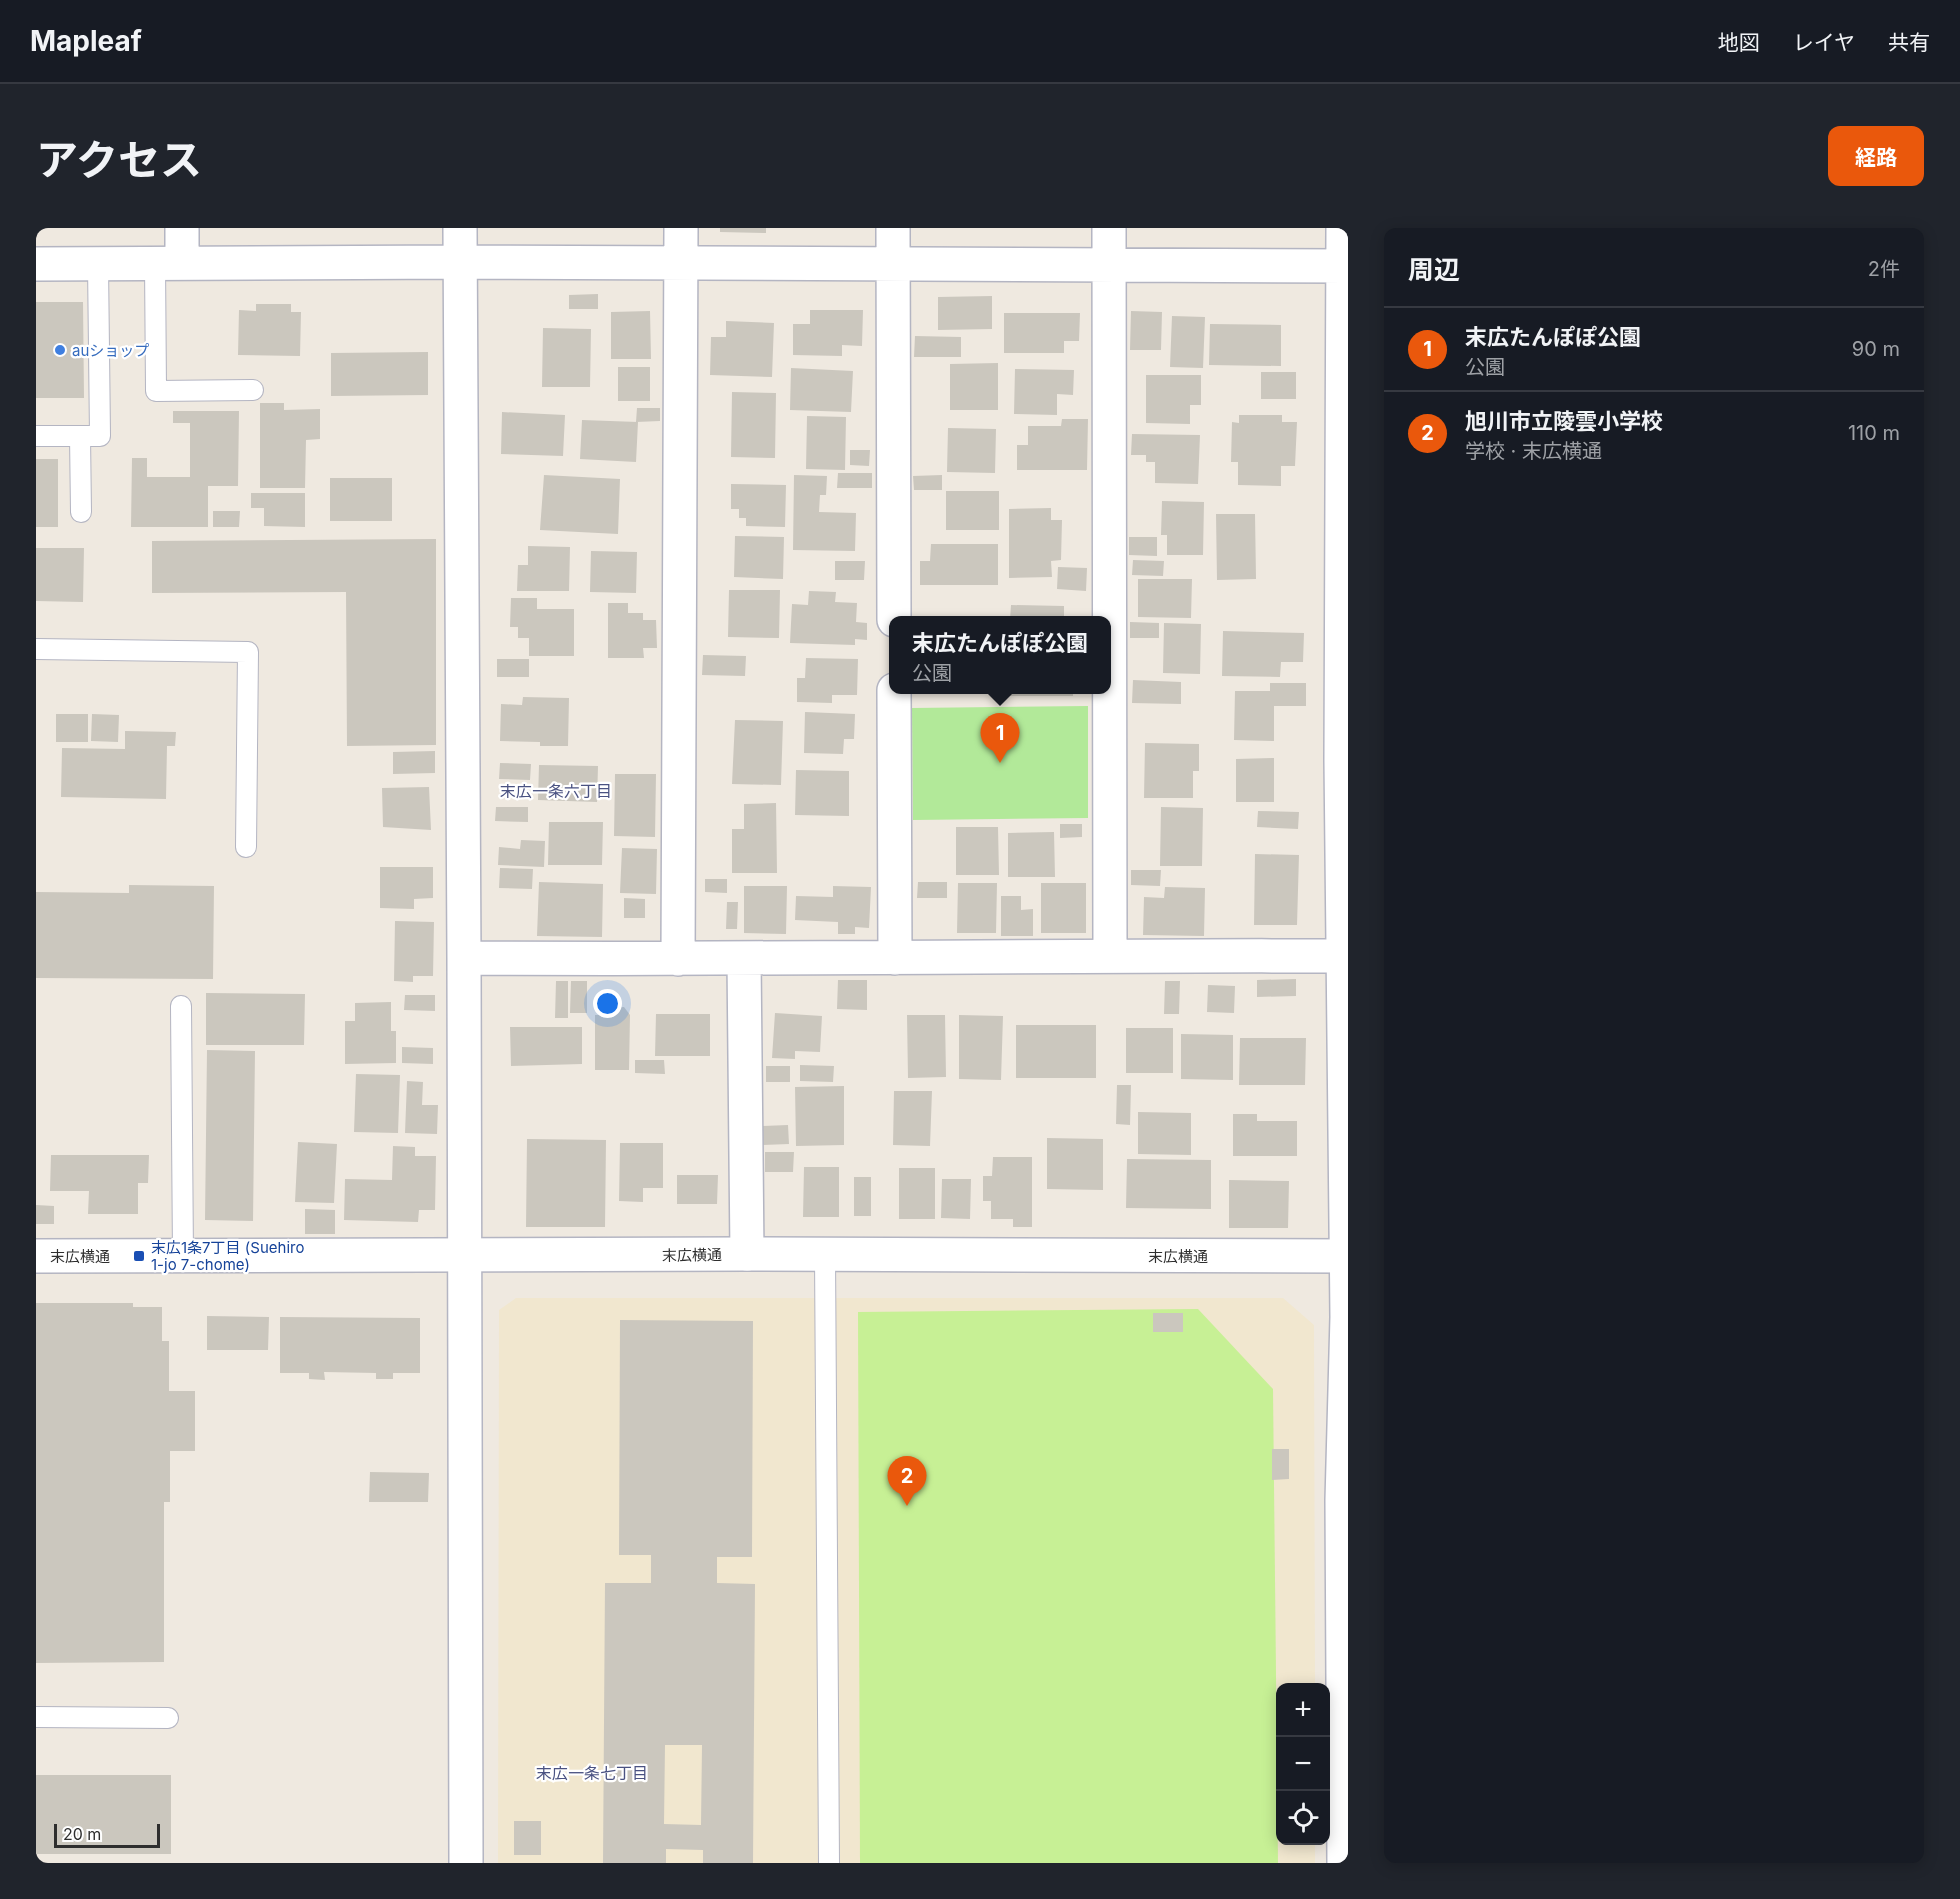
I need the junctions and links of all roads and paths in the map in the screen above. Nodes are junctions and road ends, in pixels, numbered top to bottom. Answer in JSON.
{"nodes":[{"id":1,"x":182,"y":228,"type":"edge"},
{"id":2,"x":460,"y":228,"type":"edge"},
{"id":3,"x":681,"y":228,"type":"edge"},
{"id":4,"x":894,"y":228,"type":"edge"},
{"id":5,"x":1109,"y":228,"type":"edge"},
{"id":6,"x":1343,"y":228,"type":"edge"},
{"id":7,"x":460,"y":262,"type":"junction"},
{"id":8,"x":169,"y":263,"type":"junction"},
{"id":9,"x":36,"y":264,"type":"edge"},
{"id":10,"x":98,"y":264,"type":"junction"},
{"id":11,"x":681,"y":264,"type":"junction"},
{"id":12,"x":894,"y":264,"type":"junction"},
{"id":13,"x":1109,"y":265,"type":"junction"},
{"id":14,"x":1345,"y":266,"type":"edge"},
{"id":15,"x":253,"y":390,"type":"dead end"},
{"id":16,"x":36,"y":436,"type":"edge"},
{"id":17,"x":80,"y":436,"type":"junction"},
{"id":18,"x":81,"y":512,"type":"dead end"},
{"id":19,"x":894,"y":616,"type":"edge"},
{"id":20,"x":1110,"y":616,"type":"edge"},
{"id":21,"x":36,"y":649,"type":"edge"},
{"id":22,"x":894,"y":694,"type":"edge"},
{"id":23,"x":1110,"y":694,"type":"edge"},
{"id":24,"x":1345,"y":760,"type":"edge"},
{"id":25,"x":246,"y":847,"type":"dead end"},
{"id":26,"x":1110,"y":956,"type":"junction"},
{"id":27,"x":1343,"y":956,"type":"junction"},
{"id":28,"x":464,"y":958,"type":"junction"},
{"id":29,"x":895,"y":958,"type":"junction"},
{"id":30,"x":678,"y":959,"type":"junction"},
{"id":31,"x":744,"y":959,"type":"junction"},
{"id":32,"x":181,"y":1006,"type":"dead end"},
{"id":33,"x":747,"y":1254,"type":"junction"},
{"id":34,"x":825,"y":1254,"type":"junction"},
{"id":35,"x":36,"y":1256,"type":"edge"},
{"id":36,"x":183,"y":1256,"type":"junction"},
{"id":37,"x":465,"y":1256,"type":"junction"},
{"id":38,"x":1347,"y":1256,"type":"edge"},
{"id":39,"x":1345,"y":1500,"type":"edge"},
{"id":40,"x":36,"y":1717,"type":"edge"},
{"id":41,"x":168,"y":1718,"type":"dead end"},
{"id":42,"x":466,"y":1863,"type":"edge"},
{"id":43,"x":829,"y":1863,"type":"edge"},
{"id":44,"x":1344,"y":1863,"type":"edge"}],
"edges":[{"from":1,"to":8,"type":"street"},
{"from":2,"to":7,"type":"street"},
{"from":3,"to":11,"type":"street"},
{"from":4,"to":12,"type":"street"},
{"from":5,"to":13,"type":"street"},
{"from":6,"to":14,"type":"street"},
{"from":7,"to":8,"type":"street"},
{"from":7,"to":11,"type":"street"},
{"from":7,"to":28,"type":"street"},
{"from":8,"to":10,"type":"street"},
{"from":8,"to":15,"type":"lane"},
{"from":9,"to":10,"type":"street"},
{"from":10,"to":17,"type":"lane"},
{"from":11,"to":12,"type":"street"},
{"from":11,"to":30,"type":"street"},
{"from":12,"to":13,"type":"street"},
{"from":12,"to":19,"type":"street"},
{"from":13,"to":14,"type":"street"},
{"from":13,"to":20,"type":"street"},
{"from":14,"to":24,"type":"street"},
{"from":16,"to":17,"type":"lane"},
{"from":17,"to":18,"type":"lane"},
{"from":21,"to":25,"type":"lane"},
{"from":22,"to":29,"type":"street"},
{"from":23,"to":26,"type":"street"},
{"from":24,"to":27,"type":"street"},
{"from":26,"to":27,"type":"street"},
{"from":26,"to":29,"type":"street"},
{"from":27,"to":38,"type":"street"},
{"from":28,"to":30,"type":"street"},
{"from":28,"to":37,"type":"street"},
{"from":29,"to":31,"type":"street"},
{"from":30,"to":31,"type":"street"},
{"from":31,"to":33,"type":"street"},
{"from":32,"to":36,"type":"lane"},
{"from":33,"to":34,"type":"street","name":"末広横通"},
{"from":33,"to":37,"type":"street","name":"末広横通"},
{"from":34,"to":38,"type":"street","name":"末広横通"},
{"from":34,"to":43,"type":"lane"},
{"from":35,"to":36,"type":"street","name":"末広横通"},
{"from":36,"to":37,"type":"street","name":"末広横通"},
{"from":37,"to":42,"type":"street"},
{"from":38,"to":39,"type":"street"},
{"from":39,"to":44,"type":"street"},
{"from":40,"to":41,"type":"lane"}]}
